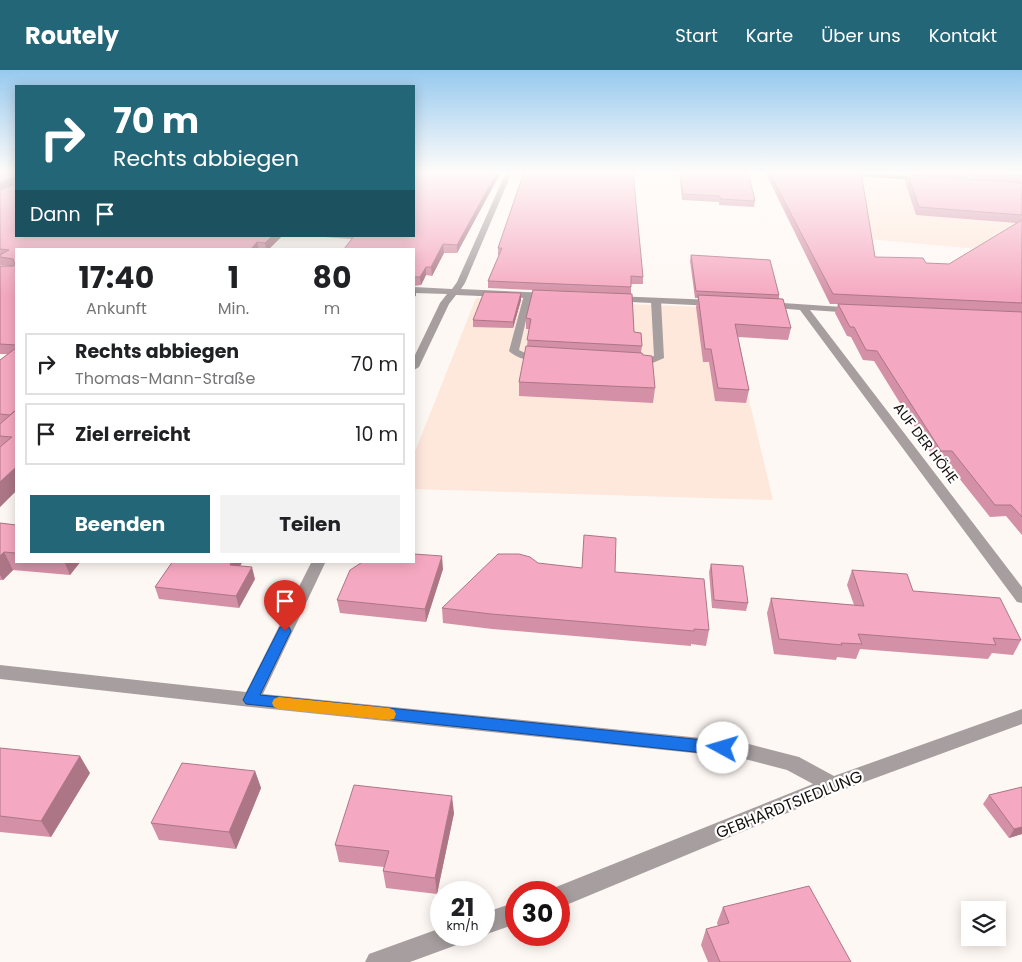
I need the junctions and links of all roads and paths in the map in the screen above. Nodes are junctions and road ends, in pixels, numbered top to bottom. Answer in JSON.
{"nodes":[{"id":1,"x":491,"y":214,"type":"edge"},
{"id":2,"x":415,"y":290,"type":"edge"},
{"id":3,"x":456,"y":292,"type":"junction"},
{"id":4,"x":528,"y":295,"type":"junction"},
{"id":5,"x":558,"y":296,"type":"edge"},
{"id":6,"x":607,"y":298,"type":"edge"},
{"id":7,"x":656,"y":300,"type":"junction"},
{"id":8,"x":725,"y":304,"type":"edge"},
{"id":9,"x":754,"y":305,"type":"edge"},
{"id":10,"x":803,"y":307,"type":"junction"},
{"id":11,"x":863,"y":310,"type":"edge"},
{"id":12,"x":552,"y":357,"type":"edge"},
{"id":13,"x":629,"y":361,"type":"edge"},
{"id":14,"x":415,"y":365,"type":"edge"},
{"id":15,"x":318,"y":563,"type":"edge"},
{"id":16,"x":1022,"y":598,"type":"edge"},
{"id":17,"x":0,"y":672,"type":"edge"},
{"id":18,"x":251,"y":700,"type":"junction"},
{"id":19,"x":1022,"y":716,"type":"edge"},
{"id":20,"x":833,"y":785,"type":"junction"},
{"id":21,"x":570,"y":893,"type":"edge"},
{"id":22,"x":430,"y":943,"type":"edge"},
{"id":23,"x":377,"y":962,"type":"edge"}],
"edges":[{"from":1,"to":3,"type":"street"},
{"from":2,"to":3,"type":"street"},
{"from":3,"to":4,"type":"street"},
{"from":3,"to":14,"type":"street"},
{"from":4,"to":5,"type":"street"},
{"from":4,"to":12,"type":"street"},
{"from":6,"to":7,"type":"street"},
{"from":7,"to":8,"type":"street"},
{"from":7,"to":13,"type":"street"},
{"from":9,"to":10,"type":"street"},
{"from":10,"to":11,"type":"street"},
{"from":10,"to":16,"type":"street","name":"AUF DER HÖHE"},
{"from":15,"to":18,"type":"street"},
{"from":17,"to":18,"type":"street"},
{"from":18,"to":20,"type":"street"},
{"from":19,"to":20,"type":"street","name":"GEBHARDTSIEDLUNG"},
{"from":20,"to":21,"type":"street","name":"GEBHARDTSIEDLUNG"},
{"from":22,"to":23,"type":"street"}]}
